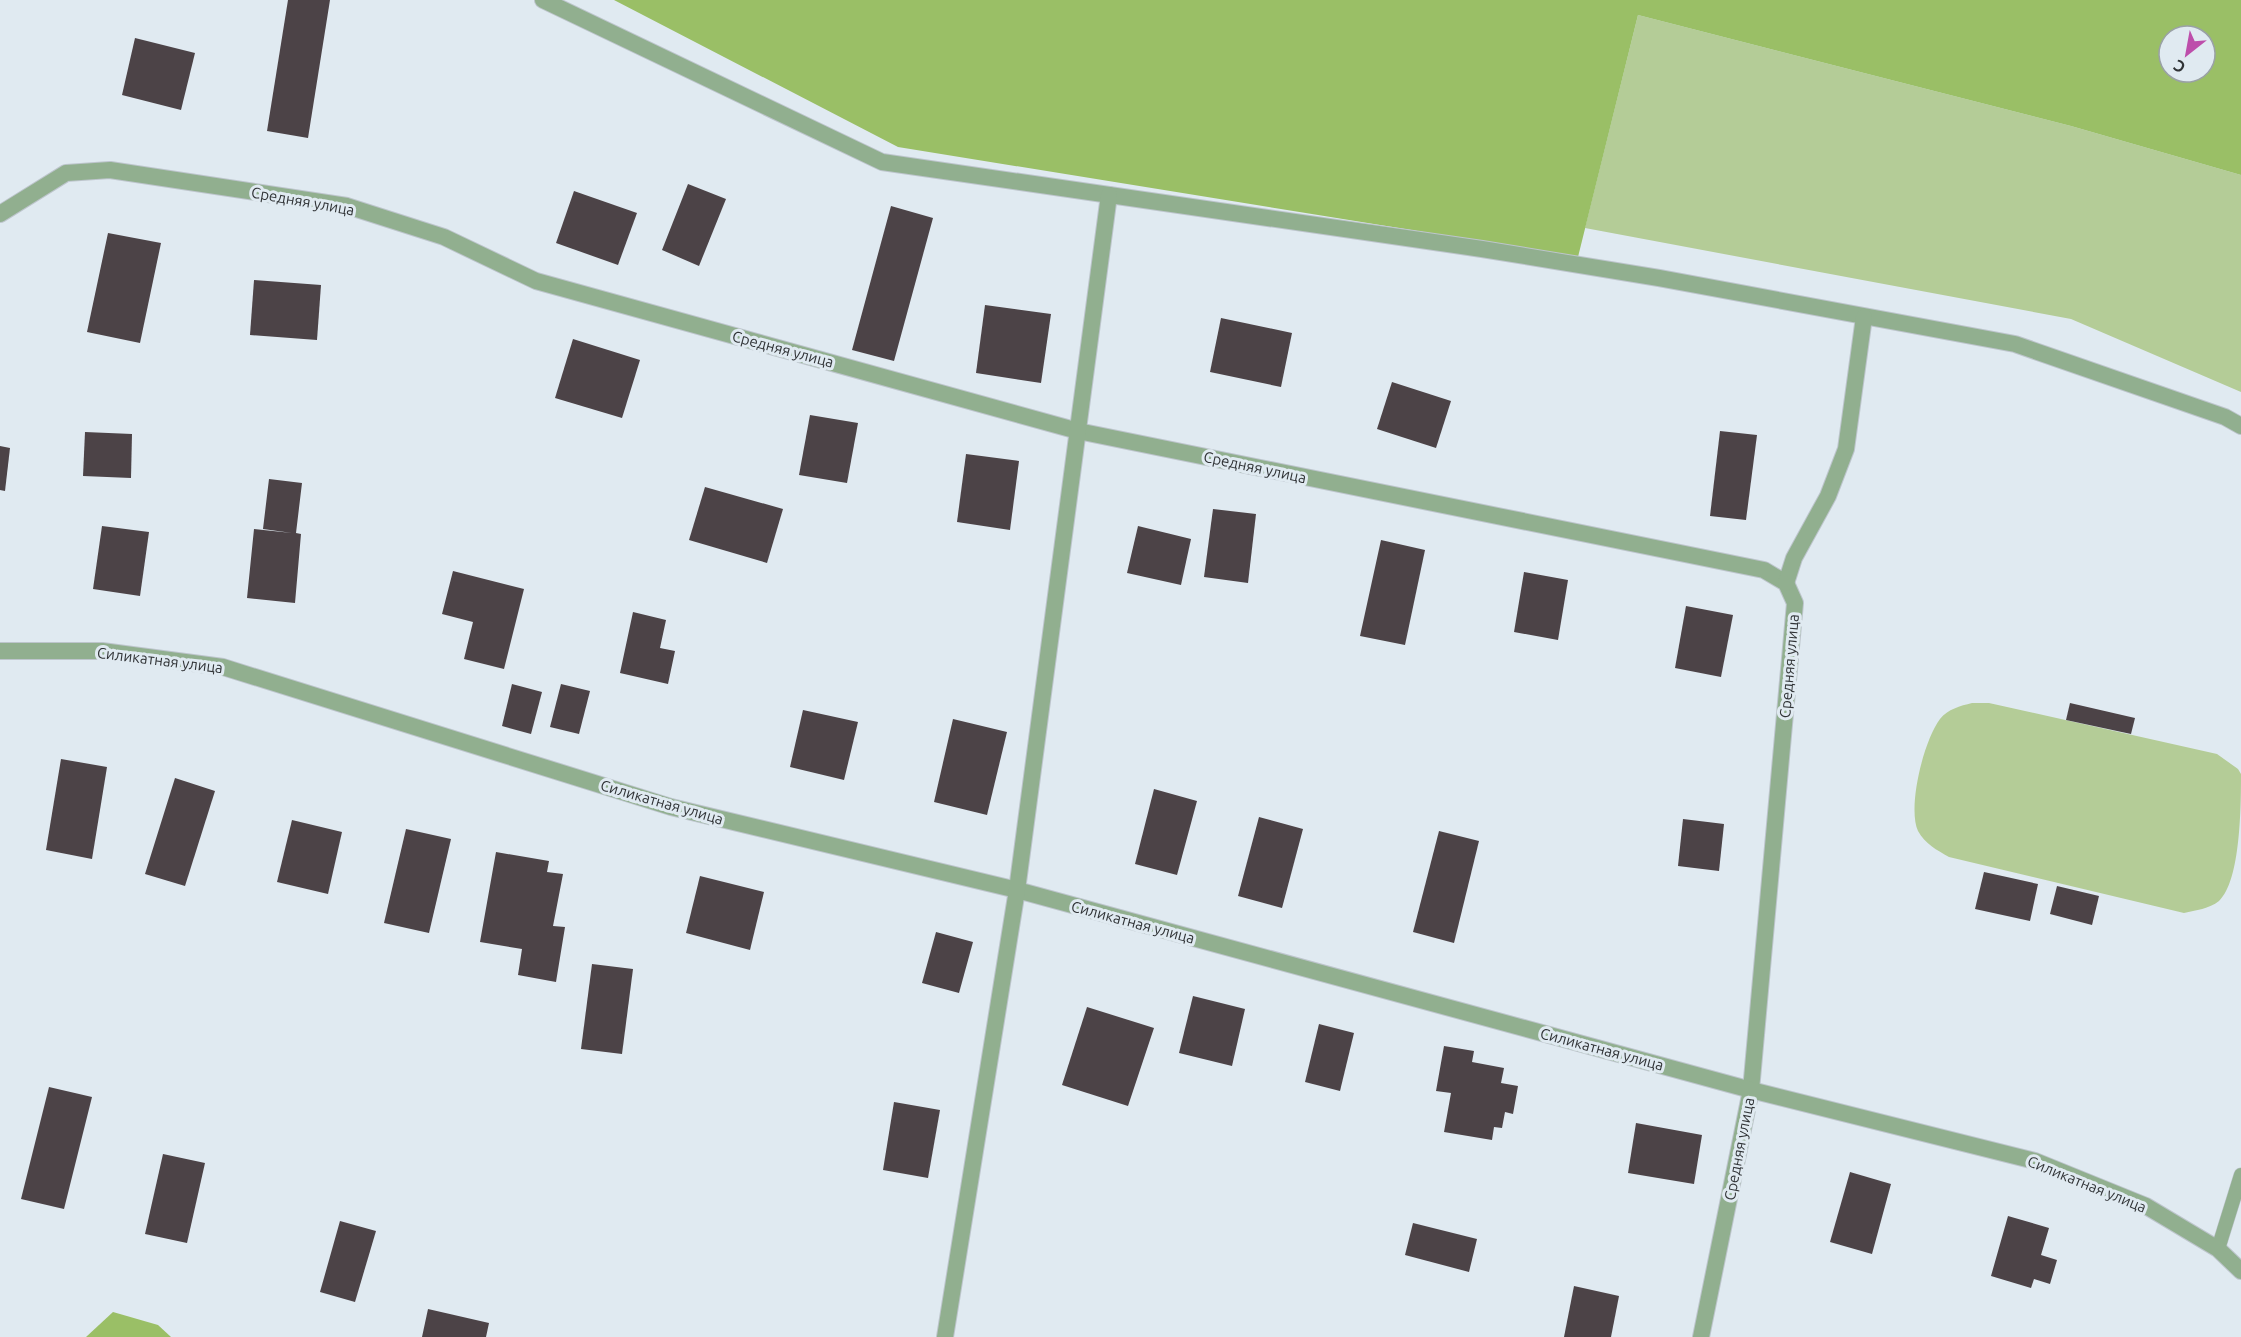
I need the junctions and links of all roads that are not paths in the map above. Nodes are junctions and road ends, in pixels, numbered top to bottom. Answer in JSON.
{"nodes":[{"id":1,"x":543,"y":0,"type":"edge"},
{"id":2,"x":1109,"y":195,"type":"junction"},
{"id":3,"x":0,"y":214,"type":"edge"},
{"id":4,"x":1864,"y":317,"type":"junction"},
{"id":5,"x":2241,"y":426,"type":"edge"},
{"id":6,"x":1078,"y":431,"type":"junction"},
{"id":7,"x":1786,"y":583,"type":"junction"},
{"id":8,"x":0,"y":651,"type":"edge"},
{"id":9,"x":1017,"y":890,"type":"junction"},
{"id":10,"x":1751,"y":1090,"type":"junction"},
{"id":11,"x":2241,"y":1175,"type":"edge"},
{"id":12,"x":2218,"y":1249,"type":"junction"},
{"id":13,"x":2241,"y":1271,"type":"edge"},
{"id":14,"x":945,"y":1337,"type":"edge"},
{"id":15,"x":1701,"y":1337,"type":"edge"}],
"edges":[{"from":1,"to":2,"type":"street"},
{"from":2,"to":4,"type":"street"},
{"from":2,"to":6,"type":"street"},
{"from":3,"to":6,"type":"street","name":"Средняя улица"},
{"from":4,"to":5,"type":"street"},
{"from":4,"to":7,"type":"street"},
{"from":6,"to":7,"type":"street","name":"Средняя улица"},
{"from":6,"to":9,"type":"street"},
{"from":7,"to":10,"type":"street","name":"Средняя улица"},
{"from":8,"to":9,"type":"street","name":"Силикатная улица"},
{"from":9,"to":10,"type":"street","name":"Силикатная улица"},
{"from":9,"to":14,"type":"street"},
{"from":10,"to":12,"type":"street","name":"Силикатная улица"},
{"from":10,"to":15,"type":"street","name":"Средняя улица"},
{"from":11,"to":12,"type":"lane"},
{"from":12,"to":13,"type":"street","name":"Силикатная улица"}]}
